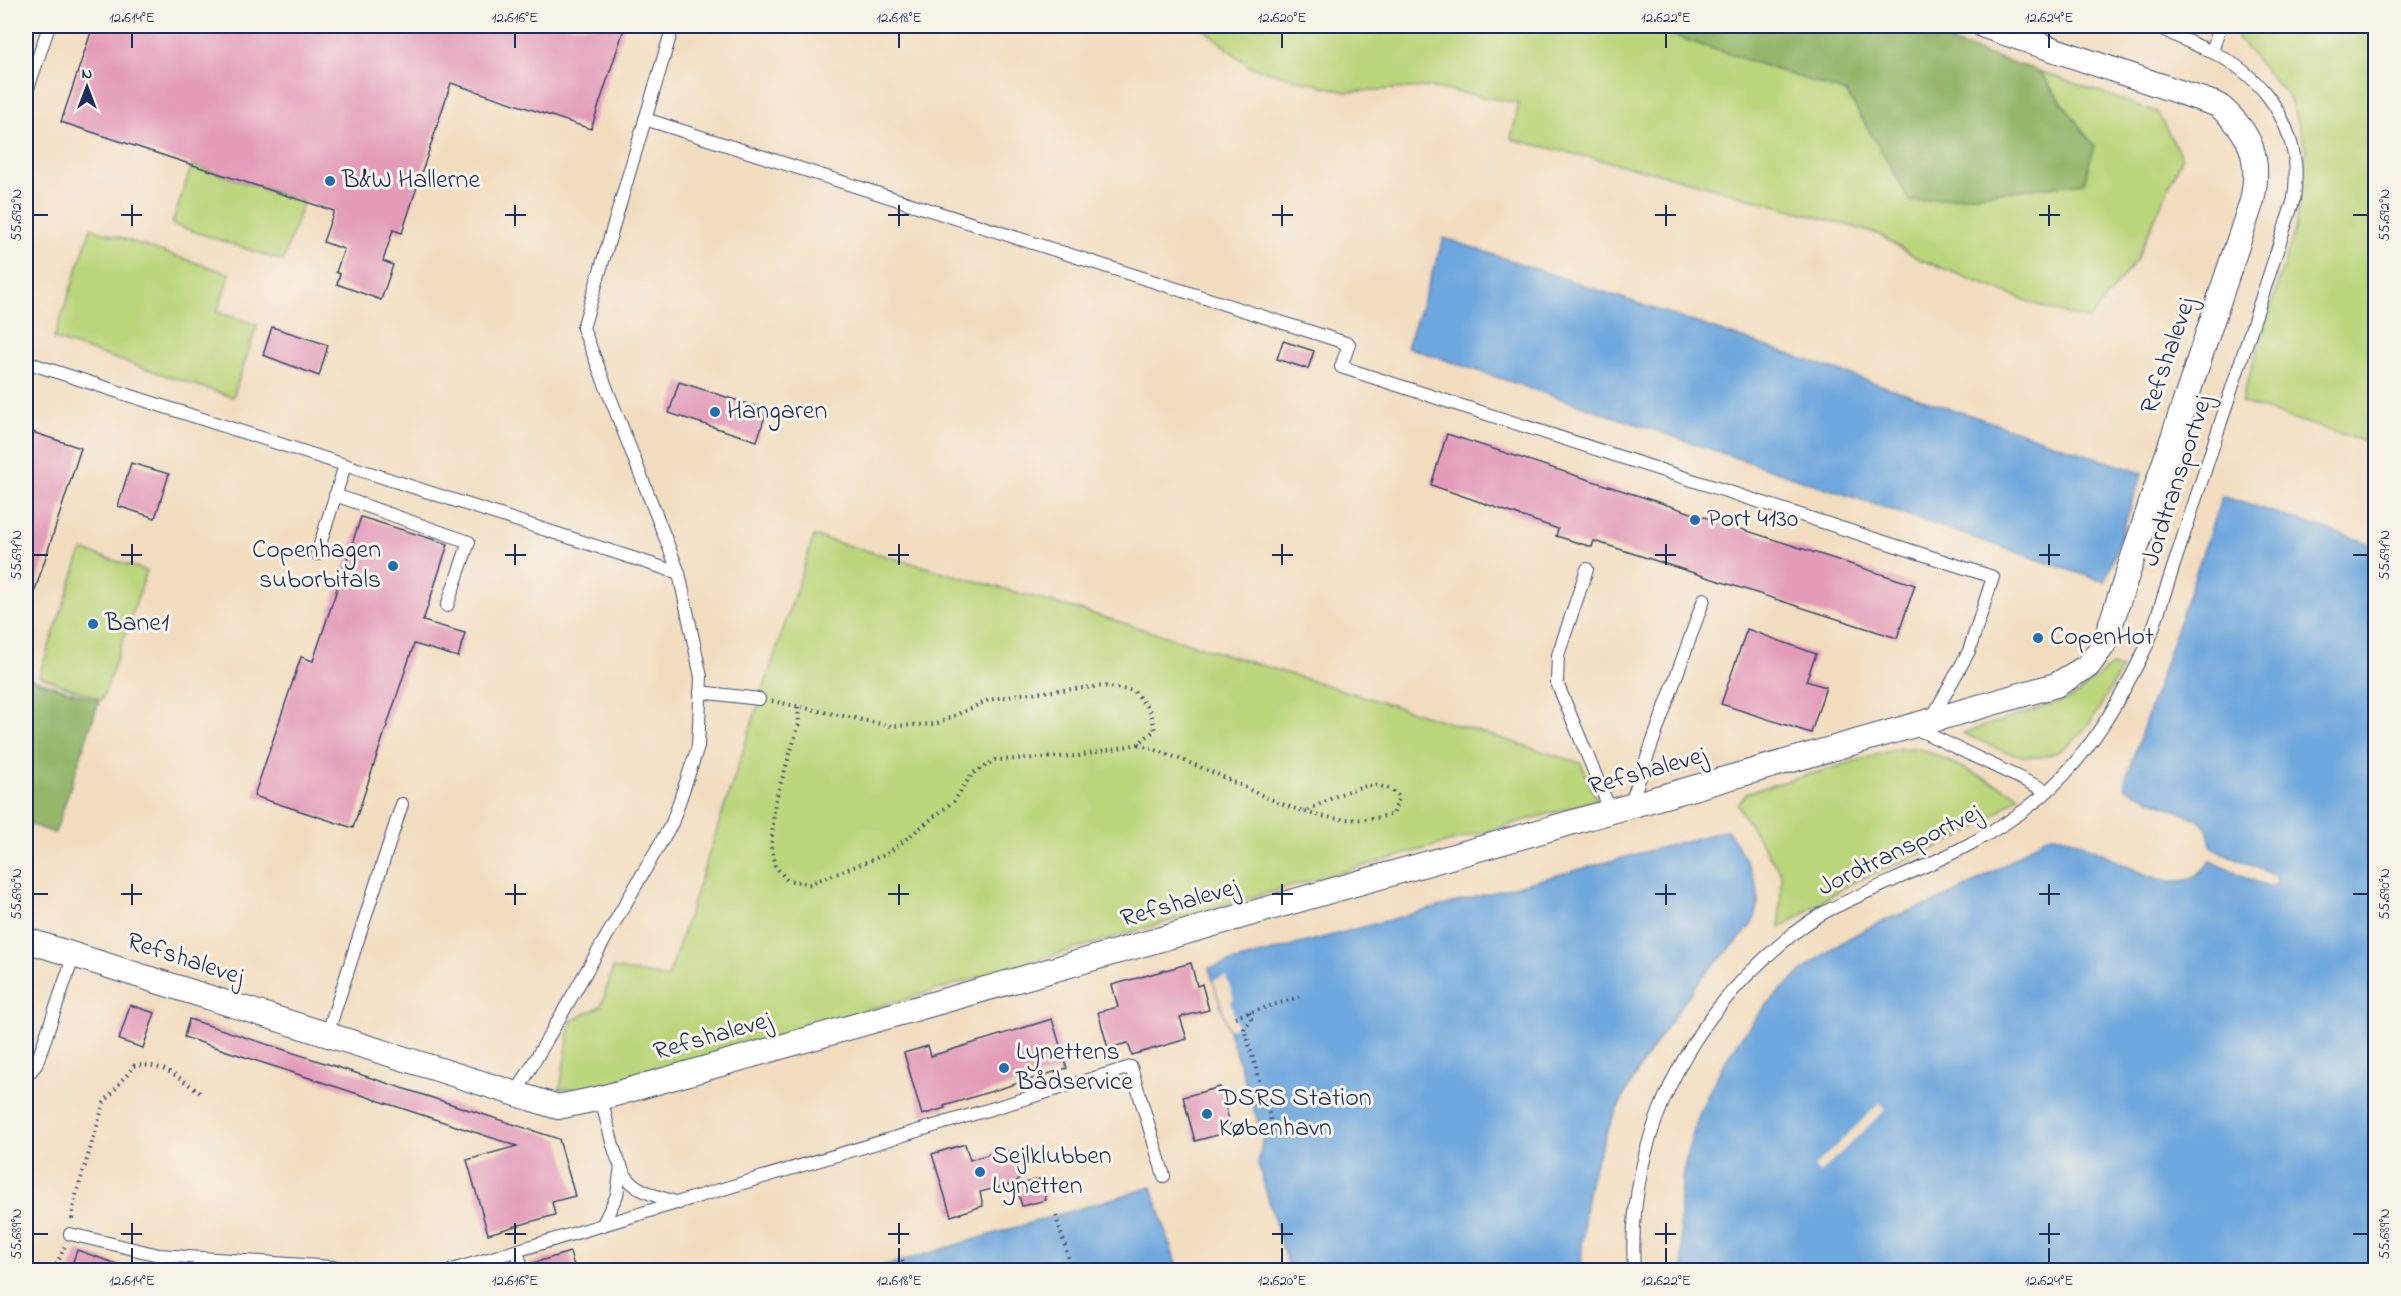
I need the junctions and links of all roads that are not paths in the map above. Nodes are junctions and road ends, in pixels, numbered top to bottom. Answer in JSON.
{"nodes":[{"id":1,"x":49,"y":26,"type":"edge"},
{"id":2,"x":673,"y":26,"type":"edge"},
{"id":3,"x":1984,"y":26,"type":"edge"},
{"id":4,"x":2159,"y":26,"type":"edge"},
{"id":5,"x":2220,"y":26,"type":"edge"},
{"id":6,"x":2025,"y":32,"type":"edge"},
{"id":7,"x":2212,"y":52,"type":"junction"},
{"id":8,"x":26,"y":94,"type":"edge"},
{"id":9,"x":645,"y":119,"type":"junction"},
{"id":10,"x":26,"y":362,"type":"edge"},
{"id":11,"x":345,"y":465,"type":"junction"},
{"id":12,"x":335,"y":495,"type":"junction"},
{"id":13,"x":317,"y":554,"type":"dead end"},
{"id":14,"x":1587,"y":569,"type":"dead end"},
{"id":15,"x":679,"y":573,"type":"junction"},
{"id":16,"x":1704,"y":599,"type":"dead end"},
{"id":17,"x":447,"y":606,"type":"dead end"},
{"id":18,"x":700,"y":692,"type":"junction"},
{"id":19,"x":759,"y":699,"type":"road end"},
{"id":20,"x":1921,"y":724,"type":"junction"},
{"id":21,"x":2047,"y":791,"type":"junction"},
{"id":22,"x":402,"y":804,"type":"dead end"},
{"id":23,"x":1620,"y":809,"type":"junction"},
{"id":24,"x":26,"y":939,"type":"edge"},
{"id":25,"x":74,"y":954,"type":"junction"},
{"id":26,"x":327,"y":1035,"type":"junction"},
{"id":27,"x":26,"y":1077,"type":"edge"},
{"id":28,"x":515,"y":1095,"type":"junction"},
{"id":29,"x":601,"y":1098,"type":"junction"},
{"id":30,"x":621,"y":1165,"type":"junction"},
{"id":31,"x":1164,"y":1176,"type":"dead end"},
{"id":32,"x":680,"y":1203,"type":"junction"},
{"id":33,"x":602,"y":1226,"type":"junction"},
{"id":34,"x":70,"y":1234,"type":"road end"},
{"id":35,"x":517,"y":1252,"type":"junction"},
{"id":36,"x":374,"y":1270,"type":"edge"},
{"id":37,"x":452,"y":1270,"type":"edge"},
{"id":38,"x":523,"y":1270,"type":"edge"},
{"id":39,"x":1634,"y":1270,"type":"edge"}],
"edges":[{"from":1,"to":8,"type":"lane"},
{"from":2,"to":9,"type":"lane"},
{"from":3,"to":6,"type":"street","name":"Refshalevej"},
{"from":4,"to":7,"type":"lane","name":"Jordtransportvej"},
{"from":5,"to":7,"type":"lane"},
{"from":6,"to":20,"type":"street","name":"Refshalevej"},
{"from":7,"to":21,"type":"lane","name":"Jordtransportvej"},
{"from":9,"to":15,"type":"lane"},
{"from":9,"to":20,"type":"lane"},
{"from":10,"to":11,"type":"lane"},
{"from":11,"to":12,"type":"lane"},
{"from":11,"to":15,"type":"lane"},
{"from":12,"to":13,"type":"lane"},
{"from":12,"to":17,"type":"lane"},
{"from":14,"to":23,"type":"lane"},
{"from":15,"to":18,"type":"lane"},
{"from":16,"to":23,"type":"lane"},
{"from":18,"to":19,"type":"lane"},
{"from":18,"to":28,"type":"lane"},
{"from":20,"to":21,"type":"lane"},
{"from":20,"to":23,"type":"street","name":"Refshalevej"},
{"from":21,"to":39,"type":"lane","name":"Jordtransportvej"},
{"from":22,"to":26,"type":"lane"},
{"from":23,"to":29,"type":"street","name":"Refshalevej"},
{"from":24,"to":25,"type":"street","name":"Refshalevej"},
{"from":25,"to":26,"type":"street","name":"Refshalevej"},
{"from":25,"to":27,"type":"lane"},
{"from":26,"to":28,"type":"street","name":"Refshalevej"},
{"from":28,"to":29,"type":"street","name":"Refshalevej"},
{"from":29,"to":30,"type":"lane"},
{"from":30,"to":32,"type":"lane"},
{"from":30,"to":33,"type":"lane"},
{"from":31,"to":32,"type":"lane"},
{"from":32,"to":33,"type":"lane"},
{"from":33,"to":35,"type":"lane"},
{"from":34,"to":36,"type":"lane"},
{"from":35,"to":37,"type":"lane"},
{"from":35,"to":38,"type":"lane"}]}
